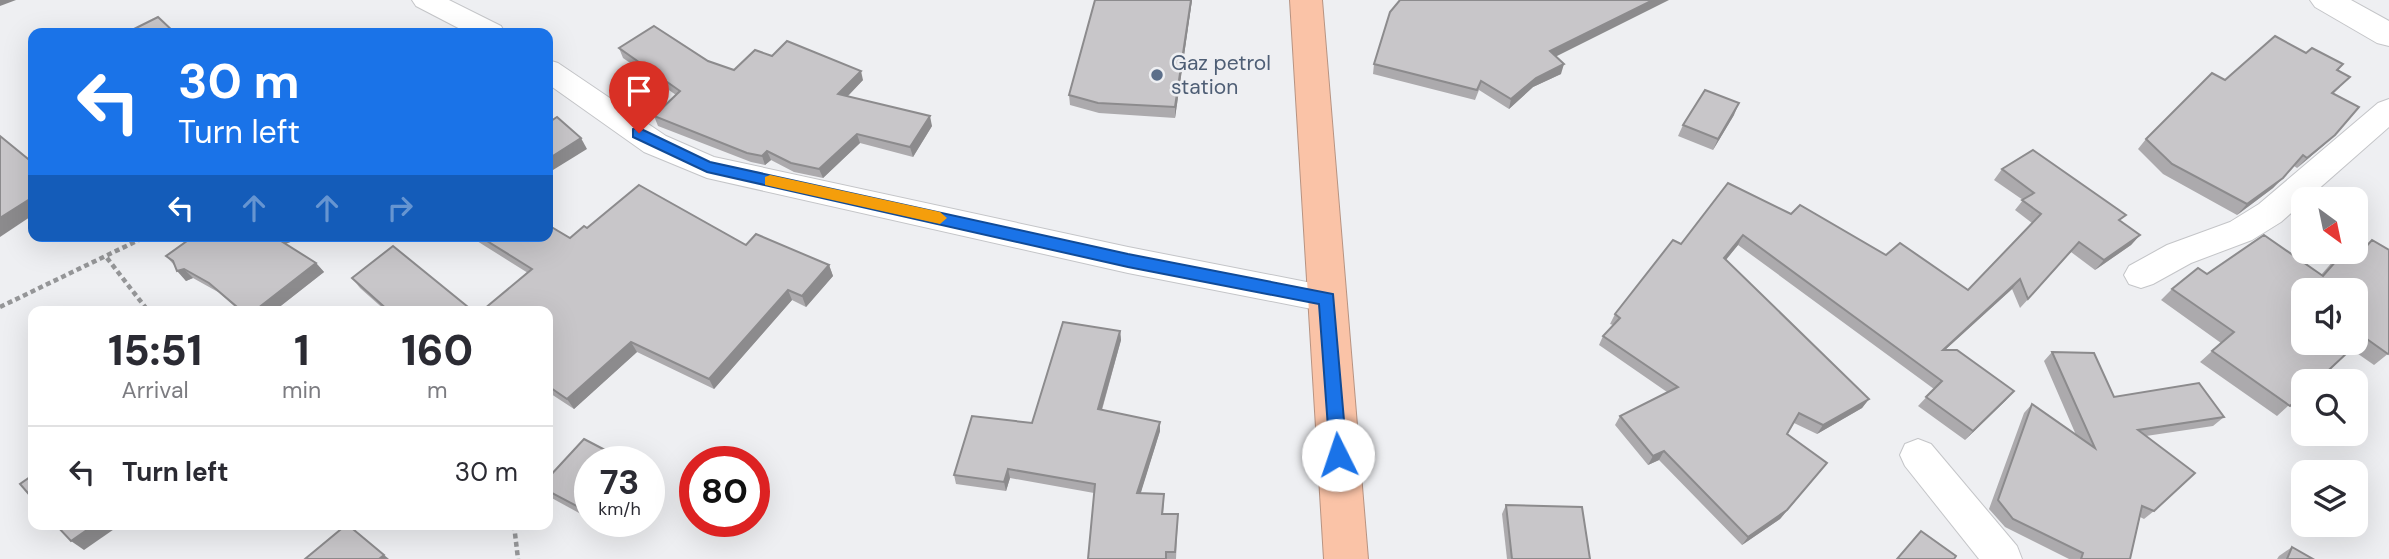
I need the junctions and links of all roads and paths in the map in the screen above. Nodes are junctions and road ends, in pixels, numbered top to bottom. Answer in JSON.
{"nodes":[{"id":1,"x":426,"y":0,"type":"edge"},
{"id":2,"x":1306,"y":0,"type":"edge"},
{"id":3,"x":2326,"y":0,"type":"edge"},
{"id":4,"x":481,"y":28,"type":"edge"},
{"id":5,"x":2389,"y":35,"type":"edge"},
{"id":6,"x":553,"y":73,"type":"edge"},
{"id":7,"x":2389,"y":110,"type":"edge"},
{"id":8,"x":136,"y":242,"type":"edge"},
{"id":9,"x":107,"y":258,"type":"junction"},
{"id":10,"x":2141,"y":275,"type":"dead end"},
{"id":11,"x":1327,"y":299,"type":"junction"},
{"id":12,"x":144,"y":306,"type":"edge"},
{"id":13,"x":0,"y":307,"type":"edge"},
{"id":14,"x":1918,"y":455,"type":"dead end"},
{"id":15,"x":515,"y":530,"type":"edge"},
{"id":16,"x":518,"y":559,"type":"edge"},
{"id":17,"x":1346,"y":559,"type":"edge"},
{"id":18,"x":2003,"y":559,"type":"edge"}],
"edges":[{"from":1,"to":4,"type":"street"},
{"from":2,"to":11,"type":"highway"},
{"from":3,"to":5,"type":"street"},
{"from":6,"to":11,"type":"street"},
{"from":7,"to":10,"type":"street"},
{"from":8,"to":9,"type":"path"},
{"from":9,"to":12,"type":"path"},
{"from":9,"to":13,"type":"path"},
{"from":11,"to":17,"type":"highway"},
{"from":14,"to":18,"type":"street"},
{"from":15,"to":16,"type":"path"}]}
